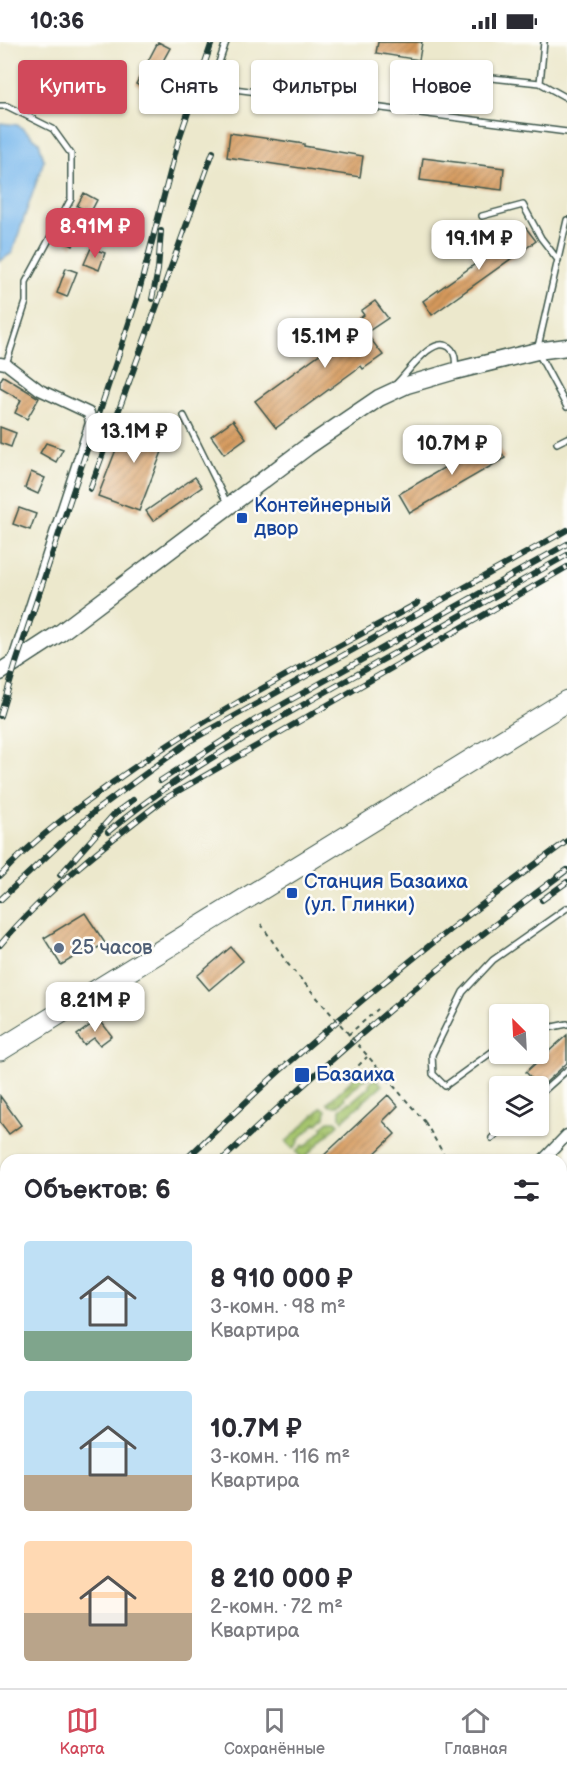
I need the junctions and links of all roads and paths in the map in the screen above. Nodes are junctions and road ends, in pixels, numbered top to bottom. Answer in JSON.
{"nodes":[{"id":1,"x":226,"y":42,"type":"edge"},
{"id":2,"x":543,"y":42,"type":"edge"},
{"id":3,"x":493,"y":79,"type":"edge"},
{"id":4,"x":540,"y":83,"type":"junction"},
{"id":5,"x":567,"y":98,"type":"edge"},
{"id":6,"x":0,"y":106,"type":"edge"},
{"id":7,"x":567,"y":132,"type":"edge"},
{"id":8,"x":482,"y":216,"type":"dead end"},
{"id":9,"x":567,"y":220,"type":"edge"},
{"id":10,"x":558,"y":260,"type":"junction"},
{"id":11,"x":567,"y":347,"type":"edge"},
{"id":12,"x":537,"y":351,"type":"junction"},
{"id":13,"x":3,"y":363,"type":"edge"},
{"id":14,"x":454,"y":371,"type":"junction"},
{"id":15,"x":379,"y":398,"type":"junction"},
{"id":16,"x":567,"y":407,"type":"edge"},
{"id":17,"x":184,"y":416,"type":"dead end"},
{"id":18,"x":567,"y":438,"type":"edge"},
{"id":19,"x":557,"y":443,"type":"dead end"},
{"id":20,"x":229,"y":507,"type":"junction"},
{"id":21,"x":6,"y":669,"type":"edge"},
{"id":22,"x":567,"y":701,"type":"edge"},
{"id":23,"x":567,"y":908,"type":"edge"},
{"id":24,"x":261,"y":924,"type":"dead end"},
{"id":25,"x":378,"y":1009,"type":"dead end"},
{"id":26,"x":567,"y":1024,"type":"edge"},
{"id":27,"x":549,"y":1028,"type":"edge"},
{"id":28,"x":348,"y":1035,"type":"junction"},
{"id":29,"x":0,"y":1050,"type":"edge"},
{"id":30,"x":489,"y":1054,"type":"edge"},
{"id":31,"x":367,"y":1057,"type":"junction"},
{"id":32,"x":567,"y":1070,"type":"edge"},
{"id":33,"x":352,"y":1072,"type":"dead end"},
{"id":34,"x":549,"y":1086,"type":"edge"},
{"id":35,"x":494,"y":1136,"type":"edge"},
{"id":36,"x":567,"y":1136,"type":"edge"},
{"id":37,"x":492,"y":1138,"type":"dead end"},
{"id":38,"x":444,"y":1154,"type":"edge"},
{"id":39,"x":549,"y":1154,"type":"edge"}],
"edges":[{"from":1,"to":7,"type":"lane"},
{"from":2,"to":4,"type":"lane"},
{"from":3,"to":4,"type":"lane"},
{"from":4,"to":5,"type":"lane"},
{"from":6,"to":13,"type":"lane"},
{"from":8,"to":10,"type":"lane"},
{"from":9,"to":10,"type":"lane"},
{"from":10,"to":12,"type":"lane"},
{"from":11,"to":12,"type":"street"},
{"from":12,"to":14,"type":"street"},
{"from":12,"to":16,"type":"lane"},
{"from":13,"to":21,"type":"street"},
{"from":14,"to":15,"type":"street"},
{"from":14,"to":15,"type":"lane"},
{"from":15,"to":20,"type":"street"},
{"from":17,"to":20,"type":"lane"},
{"from":18,"to":19,"type":"lane"},
{"from":20,"to":21,"type":"street"},
{"from":22,"to":29,"type":"highway"},
{"from":23,"to":30,"type":"lane"},
{"from":24,"to":28,"type":"path","bridge":true},
{"from":25,"to":28,"type":"path"},
{"from":26,"to":27,"type":"lane"},
{"from":28,"to":31,"type":"path","bridge":true},
{"from":31,"to":33,"type":"path"},
{"from":31,"to":38,"type":"path","bridge":true},
{"from":32,"to":34,"type":"lane"},
{"from":35,"to":37,"type":"lane"},
{"from":36,"to":39,"type":"street"}]}
